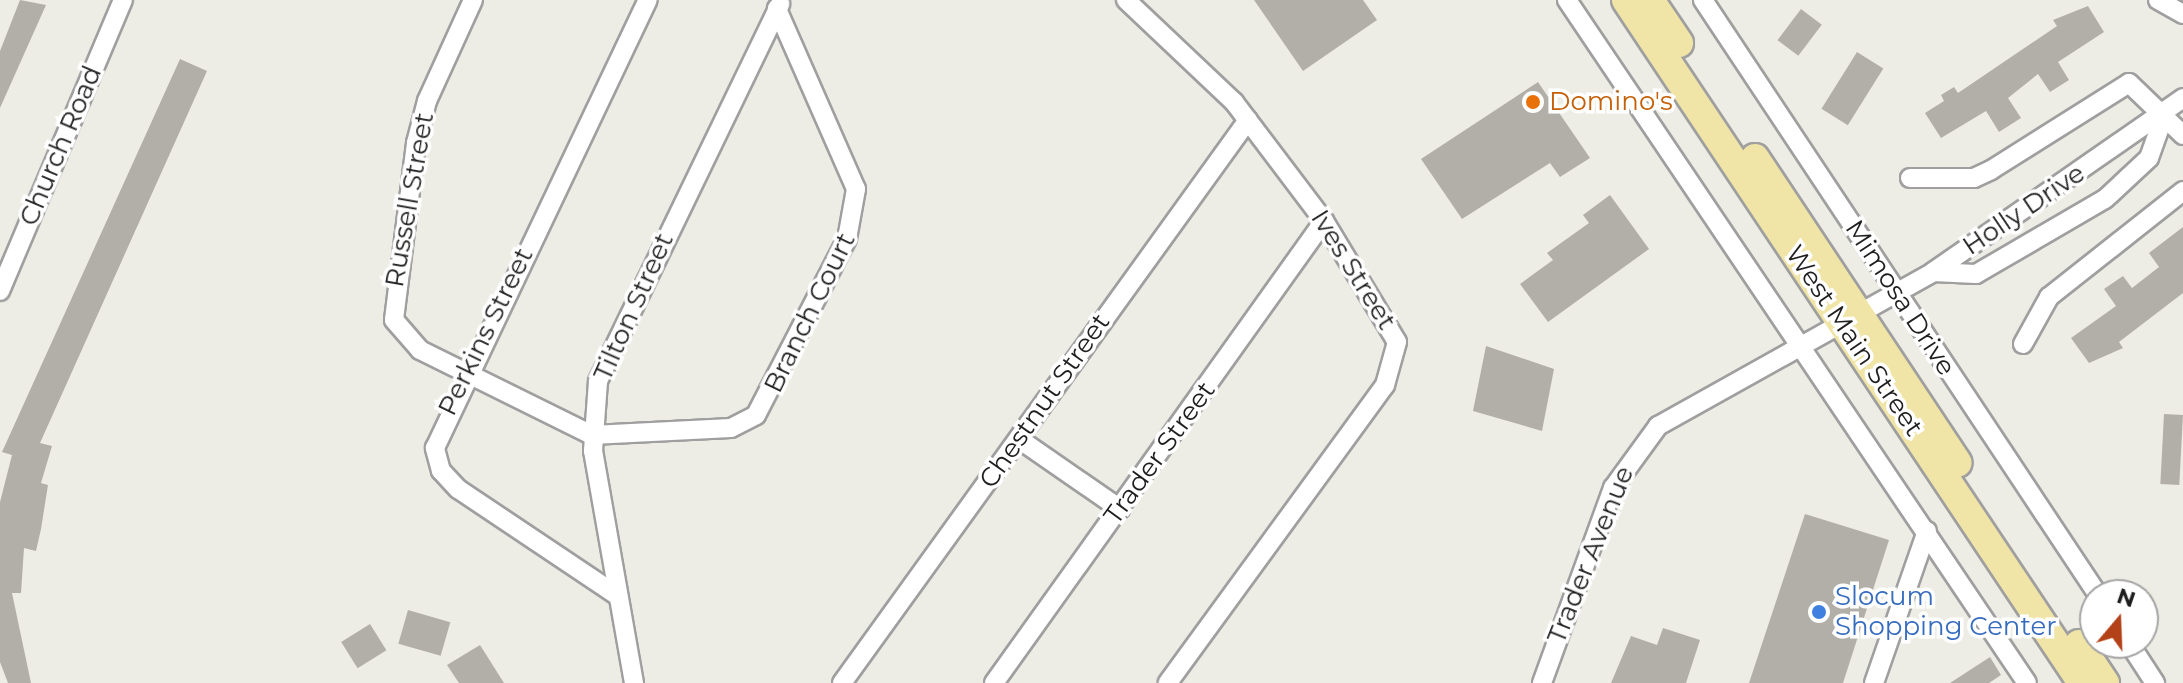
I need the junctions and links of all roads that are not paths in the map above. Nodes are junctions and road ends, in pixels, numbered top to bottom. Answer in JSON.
{"nodes":[{"id":1,"x":123,"y":0,"type":"edge"},
{"id":2,"x":473,"y":0,"type":"edge"},
{"id":3,"x":648,"y":0,"type":"edge"},
{"id":4,"x":1126,"y":0,"type":"edge"},
{"id":5,"x":1567,"y":0,"type":"edge"},
{"id":6,"x":1626,"y":0,"type":"edge"},
{"id":7,"x":1650,"y":0,"type":"edge"},
{"id":8,"x":1703,"y":0,"type":"edge"},
{"id":9,"x":2158,"y":0,"type":"edge"},
{"id":10,"x":780,"y":5,"type":"edge"},
{"id":11,"x":2183,"y":14,"type":"edge"},
{"id":12,"x":2183,"y":98,"type":"edge"},
{"id":13,"x":2165,"y":113,"type":"junction"},
{"id":14,"x":1248,"y":120,"type":"junction"},
{"id":15,"x":2183,"y":135,"type":"edge"},
{"id":16,"x":1910,"y":178,"type":"dead end"},
{"id":17,"x":2183,"y":191,"type":"edge"},
{"id":18,"x":1324,"y":221,"type":"junction"},
{"id":19,"x":1933,"y":272,"type":"junction"},
{"id":20,"x":0,"y":291,"type":"edge"},
{"id":21,"x":1898,"y":293,"type":"junction"},
{"id":22,"x":1852,"y":320,"type":"junction"},
{"id":23,"x":2023,"y":344,"type":"dead end"},
{"id":24,"x":1804,"y":348,"type":"junction"},
{"id":25,"x":467,"y":373,"type":"junction"},
{"id":26,"x":592,"y":435,"type":"junction"},
{"id":27,"x":1019,"y":439,"type":"junction"},
{"id":28,"x":1120,"y":509,"type":"junction"},
{"id":29,"x":1927,"y":531,"type":"junction"},
{"id":30,"x":2087,"y":579,"type":"edge"},
{"id":31,"x":618,"y":596,"type":"junction"},
{"id":32,"x":2139,"y":659,"type":"edge"},
{"id":33,"x":634,"y":683,"type":"edge"},
{"id":34,"x":842,"y":683,"type":"edge"},
{"id":35,"x":994,"y":683,"type":"edge"},
{"id":36,"x":1168,"y":683,"type":"edge"},
{"id":37,"x":1542,"y":683,"type":"edge"},
{"id":38,"x":1874,"y":683,"type":"edge"},
{"id":39,"x":2027,"y":683,"type":"edge"},
{"id":40,"x":2082,"y":683,"type":"edge"},
{"id":41,"x":2105,"y":683,"type":"edge"},
{"id":42,"x":2155,"y":683,"type":"edge"}],
"edges":[{"from":1,"to":20,"type":"street","name":"Church Road"},
{"from":2,"to":25,"type":"street","name":"Russell Street"},
{"from":3,"to":25,"type":"street","name":"Perkins Street"},
{"from":4,"to":14,"type":"street","name":"Ives Street"},
{"from":5,"to":24,"type":"street"},
{"from":6,"to":22,"type":"main road","name":"West Main Street"},
{"from":7,"to":22,"type":"main road","name":"West Main Street"},
{"from":8,"to":21,"type":"street","name":"Mimosa Drive"},
{"from":9,"to":11,"type":"street"},
{"from":10,"to":26,"type":"street","name":"Tilton Street"},
{"from":10,"to":26,"type":"street","name":"Branch Court"},
{"from":12,"to":13,"type":"street","name":"Holly Drive"},
{"from":13,"to":15,"type":"street"},
{"from":13,"to":16,"type":"street"},
{"from":13,"to":19,"type":"street","name":"Holly Drive"},
{"from":13,"to":19,"type":"street"},
{"from":14,"to":18,"type":"street","name":"Ives Street"},
{"from":14,"to":27,"type":"street","name":"Chestnut Street"},
{"from":17,"to":23,"type":"street"},
{"from":18,"to":28,"type":"street","name":"Trader Street"},
{"from":18,"to":36,"type":"street","name":"Ives Street"},
{"from":19,"to":21,"type":"street","name":"Holly Drive"},
{"from":21,"to":22,"type":"street","name":"Holly Drive"},
{"from":21,"to":30,"type":"street","name":"Mimosa Drive"},
{"from":22,"to":24,"type":"street","name":"Trader Avenue"},
{"from":22,"to":40,"type":"main road","name":"West Main Street"},
{"from":22,"to":41,"type":"main road","name":"West Main Street"},
{"from":24,"to":29,"type":"street"},
{"from":24,"to":37,"type":"street","name":"Trader Avenue"},
{"from":25,"to":26,"type":"street","name":"Russell Street"},
{"from":25,"to":31,"type":"street","name":"Perkins Street"},
{"from":26,"to":31,"type":"street","name":"Tilton Street"},
{"from":27,"to":28,"type":"street"},
{"from":27,"to":34,"type":"street","name":"Chestnut Street"},
{"from":28,"to":35,"type":"street","name":"Trader Street"},
{"from":29,"to":38,"type":"street"},
{"from":29,"to":39,"type":"street"},
{"from":31,"to":33,"type":"street","name":"Tilton Street"},
{"from":32,"to":42,"type":"street"}]}
